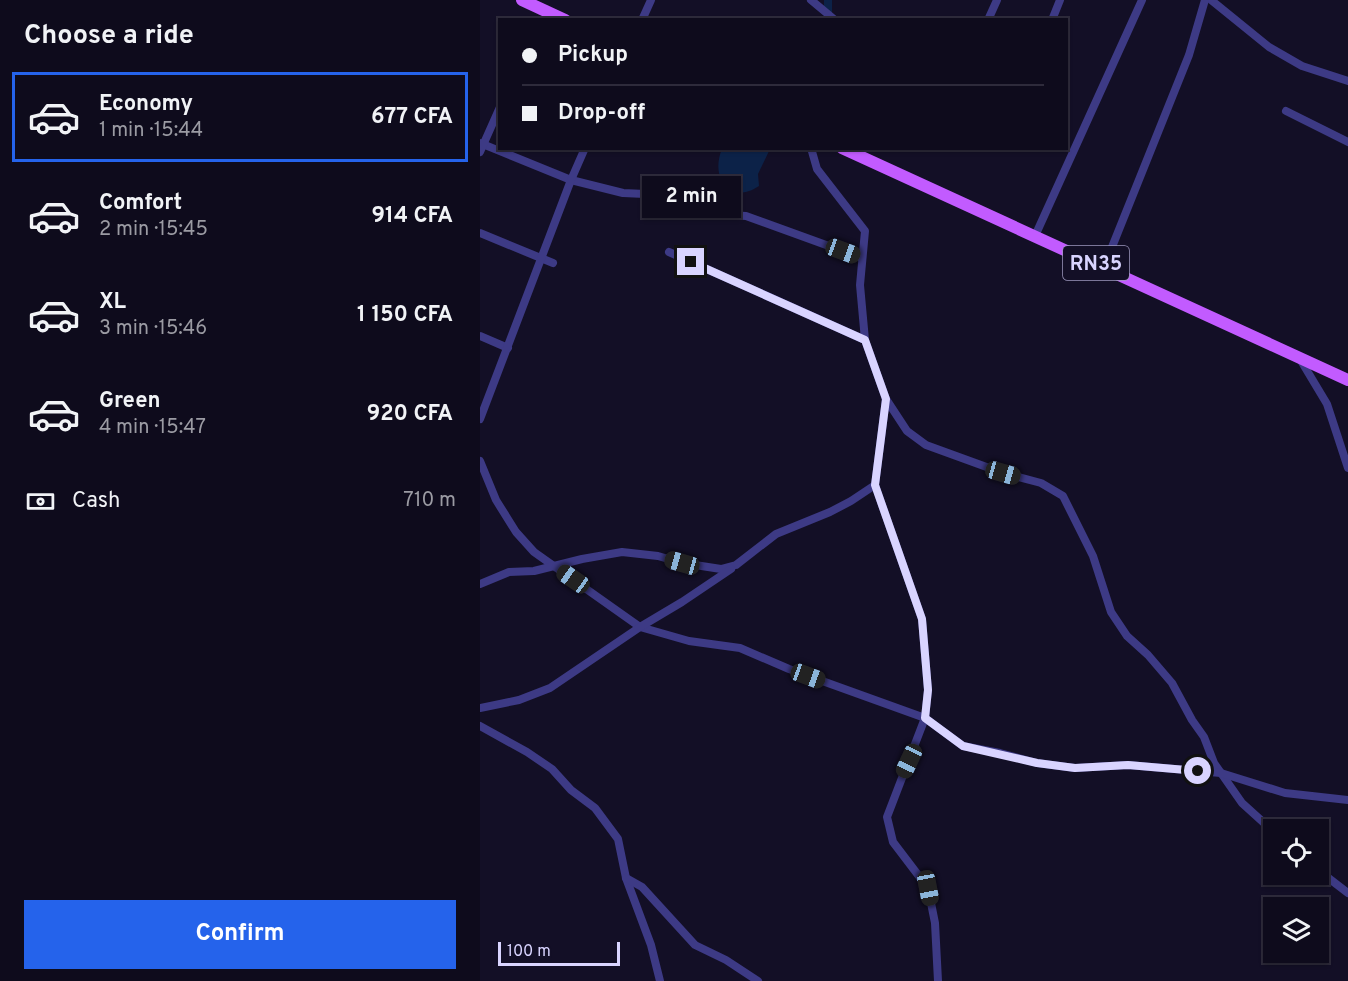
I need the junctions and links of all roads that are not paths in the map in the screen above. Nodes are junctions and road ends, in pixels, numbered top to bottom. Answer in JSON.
{"nodes":[{"id":1,"x":522,"y":0,"type":"edge"},
{"id":2,"x":651,"y":0,"type":"edge"},
{"id":3,"x":811,"y":0,"type":"edge"},
{"id":4,"x":997,"y":0,"type":"edge"},
{"id":5,"x":1060,"y":0,"type":"edge"},
{"id":6,"x":1142,"y":0,"type":"edge"},
{"id":7,"x":1205,"y":0,"type":"edge"},
{"id":8,"x":1211,"y":0,"type":"edge"},
{"id":9,"x":540,"y":14,"type":"edge"},
{"id":10,"x":557,"y":18,"type":"edge"},
{"id":11,"x":643,"y":18,"type":"edge"},
{"id":12,"x":833,"y":18,"type":"edge"},
{"id":13,"x":989,"y":18,"type":"edge"},
{"id":14,"x":1053,"y":18,"type":"edge"},
{"id":15,"x":1348,"y":81,"type":"edge"},
{"id":16,"x":498,"y":111,"type":"edge"},
{"id":17,"x":1286,"y":111,"type":"dead end"},
{"id":18,"x":1348,"y":142,"type":"edge"},
{"id":19,"x":481,"y":147,"type":"edge"},
{"id":20,"x":584,"y":150,"type":"edge"},
{"id":21,"x":812,"y":150,"type":"edge"},
{"id":22,"x":846,"y":150,"type":"edge"},
{"id":23,"x":1069,"y":151,"type":"edge"},
{"id":24,"x":571,"y":180,"type":"junction"},
{"id":25,"x":480,"y":233,"type":"edge"},
{"id":26,"x":1035,"y":236,"type":"junction"},
{"id":27,"x":669,"y":252,"type":"dead end"},
{"id":28,"x":542,"y":258,"type":"junction"},
{"id":29,"x":862,"y":258,"type":"junction"},
{"id":30,"x":553,"y":263,"type":"dead end"},
{"id":31,"x":1104,"y":267,"type":"junction"},
{"id":32,"x":480,"y":336,"type":"edge"},
{"id":33,"x":865,"y":340,"type":"junction"},
{"id":34,"x":508,"y":348,"type":"junction"},
{"id":35,"x":1299,"y":358,"type":"junction"},
{"id":36,"x":1348,"y":380,"type":"edge"},
{"id":37,"x":886,"y":399,"type":"junction"},
{"id":38,"x":480,"y":419,"type":"edge"},
{"id":39,"x":480,"y":460,"type":"edge"},
{"id":40,"x":1348,"y":468,"type":"edge"},
{"id":41,"x":875,"y":485,"type":"junction"},
{"id":42,"x":736,"y":565,"type":"junction"},
{"id":43,"x":554,"y":566,"type":"junction"},
{"id":44,"x":480,"y":584,"type":"edge"},
{"id":45,"x":640,"y":627,"type":"junction"},
{"id":46,"x":480,"y":708,"type":"edge"},
{"id":47,"x":925,"y":718,"type":"junction"},
{"id":48,"x":480,"y":726,"type":"edge"},
{"id":49,"x":1221,"y":773,"type":"junction"},
{"id":50,"x":1348,"y":800,"type":"edge"},
{"id":51,"x":1263,"y":822,"type":"edge"},
{"id":52,"x":626,"y":878,"type":"junction"},
{"id":53,"x":1329,"y":878,"type":"edge"},
{"id":54,"x":1329,"y":879,"type":"edge"},
{"id":55,"x":1348,"y":888,"type":"edge"},
{"id":56,"x":1348,"y":893,"type":"edge"},
{"id":57,"x":660,"y":981,"type":"edge"},
{"id":58,"x":758,"y":981,"type":"edge"},
{"id":59,"x":938,"y":981,"type":"edge"}],
"edges":[{"from":1,"to":9,"type":"main road"},
{"from":2,"to":11,"type":"street"},
{"from":3,"to":12,"type":"street"},
{"from":4,"to":13,"type":"street"},
{"from":5,"to":14,"type":"street"},
{"from":6,"to":23,"type":"street"},
{"from":7,"to":31,"type":"street"},
{"from":8,"to":15,"type":"street"},
{"from":9,"to":10,"type":"main road"},
{"from":16,"to":19,"type":"street"},
{"from":17,"to":18,"type":"street"},
{"from":19,"to":24,"type":"street"},
{"from":20,"to":24,"type":"street"},
{"from":21,"to":29,"type":"street"},
{"from":22,"to":26,"type":"main road","number":"RN35"},
{"from":23,"to":26,"type":"street"},
{"from":24,"to":28,"type":"street"},
{"from":24,"to":29,"type":"street"},
{"from":25,"to":28,"type":"street"},
{"from":26,"to":31,"type":"main road","number":"RN35"},
{"from":27,"to":33,"type":"street"},
{"from":28,"to":30,"type":"street"},
{"from":28,"to":34,"type":"street"},
{"from":29,"to":33,"type":"street"},
{"from":31,"to":35,"type":"main road","number":"RN35"},
{"from":32,"to":34,"type":"street"},
{"from":33,"to":37,"type":"street"},
{"from":34,"to":38,"type":"street"},
{"from":35,"to":36,"type":"main road","number":"RN35"},
{"from":35,"to":40,"type":"street"},
{"from":37,"to":41,"type":"street"},
{"from":37,"to":49,"type":"street"},
{"from":39,"to":43,"type":"street"},
{"from":41,"to":42,"type":"street"},
{"from":41,"to":47,"type":"street"},
{"from":42,"to":43,"type":"street"},
{"from":42,"to":45,"type":"street"},
{"from":43,"to":44,"type":"street"},
{"from":43,"to":45,"type":"street"},
{"from":45,"to":46,"type":"street"},
{"from":45,"to":47,"type":"street"},
{"from":47,"to":49,"type":"street"},
{"from":47,"to":59,"type":"street"},
{"from":48,"to":52,"type":"street"},
{"from":49,"to":50,"type":"street"},
{"from":49,"to":51,"type":"street"},
{"from":52,"to":57,"type":"street"},
{"from":52,"to":58,"type":"street"},
{"from":53,"to":55,"type":"street"},
{"from":54,"to":56,"type":"street"}]}
